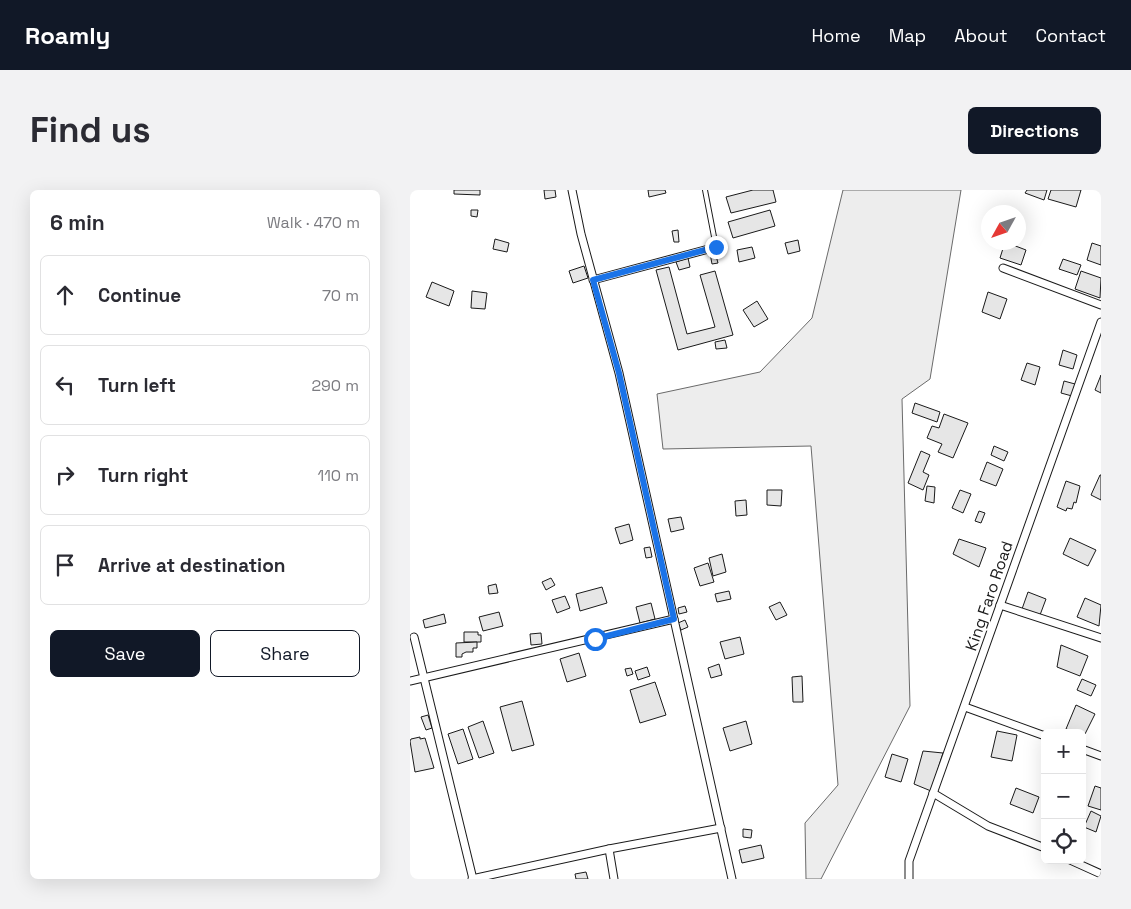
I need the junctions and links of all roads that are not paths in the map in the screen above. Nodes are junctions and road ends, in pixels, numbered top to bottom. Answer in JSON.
{"nodes":[{"id":1,"x":572,"y":190,"type":"edge"},
{"id":2,"x":705,"y":190,"type":"edge"},
{"id":3,"x":716,"y":247,"type":"joint"},
{"id":4,"x":1003,"y":268,"type":"dead end"},
{"id":5,"x":593,"y":280,"type":"junction"},
{"id":6,"x":1101,"y":305,"type":"edge"},
{"id":7,"x":1101,"y":322,"type":"edge"},
{"id":8,"x":1000,"y":605,"type":"junction"},
{"id":9,"x":674,"y":619,"type":"junction"},
{"id":10,"x":414,"y":637,"type":"dead end"},
{"id":11,"x":1101,"y":638,"type":"edge"},
{"id":12,"x":423,"y":677,"type":"junction"},
{"id":13,"x":410,"y":681,"type":"edge"},
{"id":14,"x":965,"y":706,"type":"junction"},
{"id":15,"x":1041,"y":734,"type":"edge"},
{"id":16,"x":1086,"y":750,"type":"edge"},
{"id":17,"x":1101,"y":756,"type":"edge"},
{"id":18,"x":933,"y":793,"type":"junction"},
{"id":19,"x":721,"y":828,"type":"junction"},
{"id":20,"x":1041,"y":846,"type":"edge"},
{"id":21,"x":609,"y":849,"type":"junction"},
{"id":22,"x":1079,"y":864,"type":"edge"},
{"id":23,"x":1101,"y":874,"type":"edge"},
{"id":24,"x":473,"y":879,"type":"edge"},
{"id":25,"x":614,"y":879,"type":"edge"},
{"id":26,"x":732,"y":879,"type":"edge"},
{"id":27,"x":909,"y":879,"type":"edge"}],
"edges":[{"from":1,"to":5,"type":"street"},
{"from":2,"to":3,"type":"lane"},
{"from":3,"to":5,"type":"street"},
{"from":4,"to":6,"type":"street"},
{"from":5,"to":9,"type":"street"},
{"from":7,"to":8,"type":"street","name":"King Faro Road"},
{"from":8,"to":11,"type":"street"},
{"from":8,"to":14,"type":"street","name":"King Faro Road"},
{"from":9,"to":12,"type":"street"},
{"from":9,"to":19,"type":"street"},
{"from":10,"to":12,"type":"street"},
{"from":12,"to":13,"type":"street"},
{"from":12,"to":24,"type":"street"},
{"from":14,"to":15,"type":"street"},
{"from":14,"to":18,"type":"street","name":"King Faro Road"},
{"from":16,"to":17,"type":"street"},
{"from":18,"to":20,"type":"street"},
{"from":18,"to":27,"type":"street","name":"King Faro Road"},
{"from":19,"to":21,"type":"street"},
{"from":19,"to":26,"type":"street"},
{"from":21,"to":24,"type":"street"},
{"from":21,"to":25,"type":"street"},
{"from":22,"to":23,"type":"street"}]}
